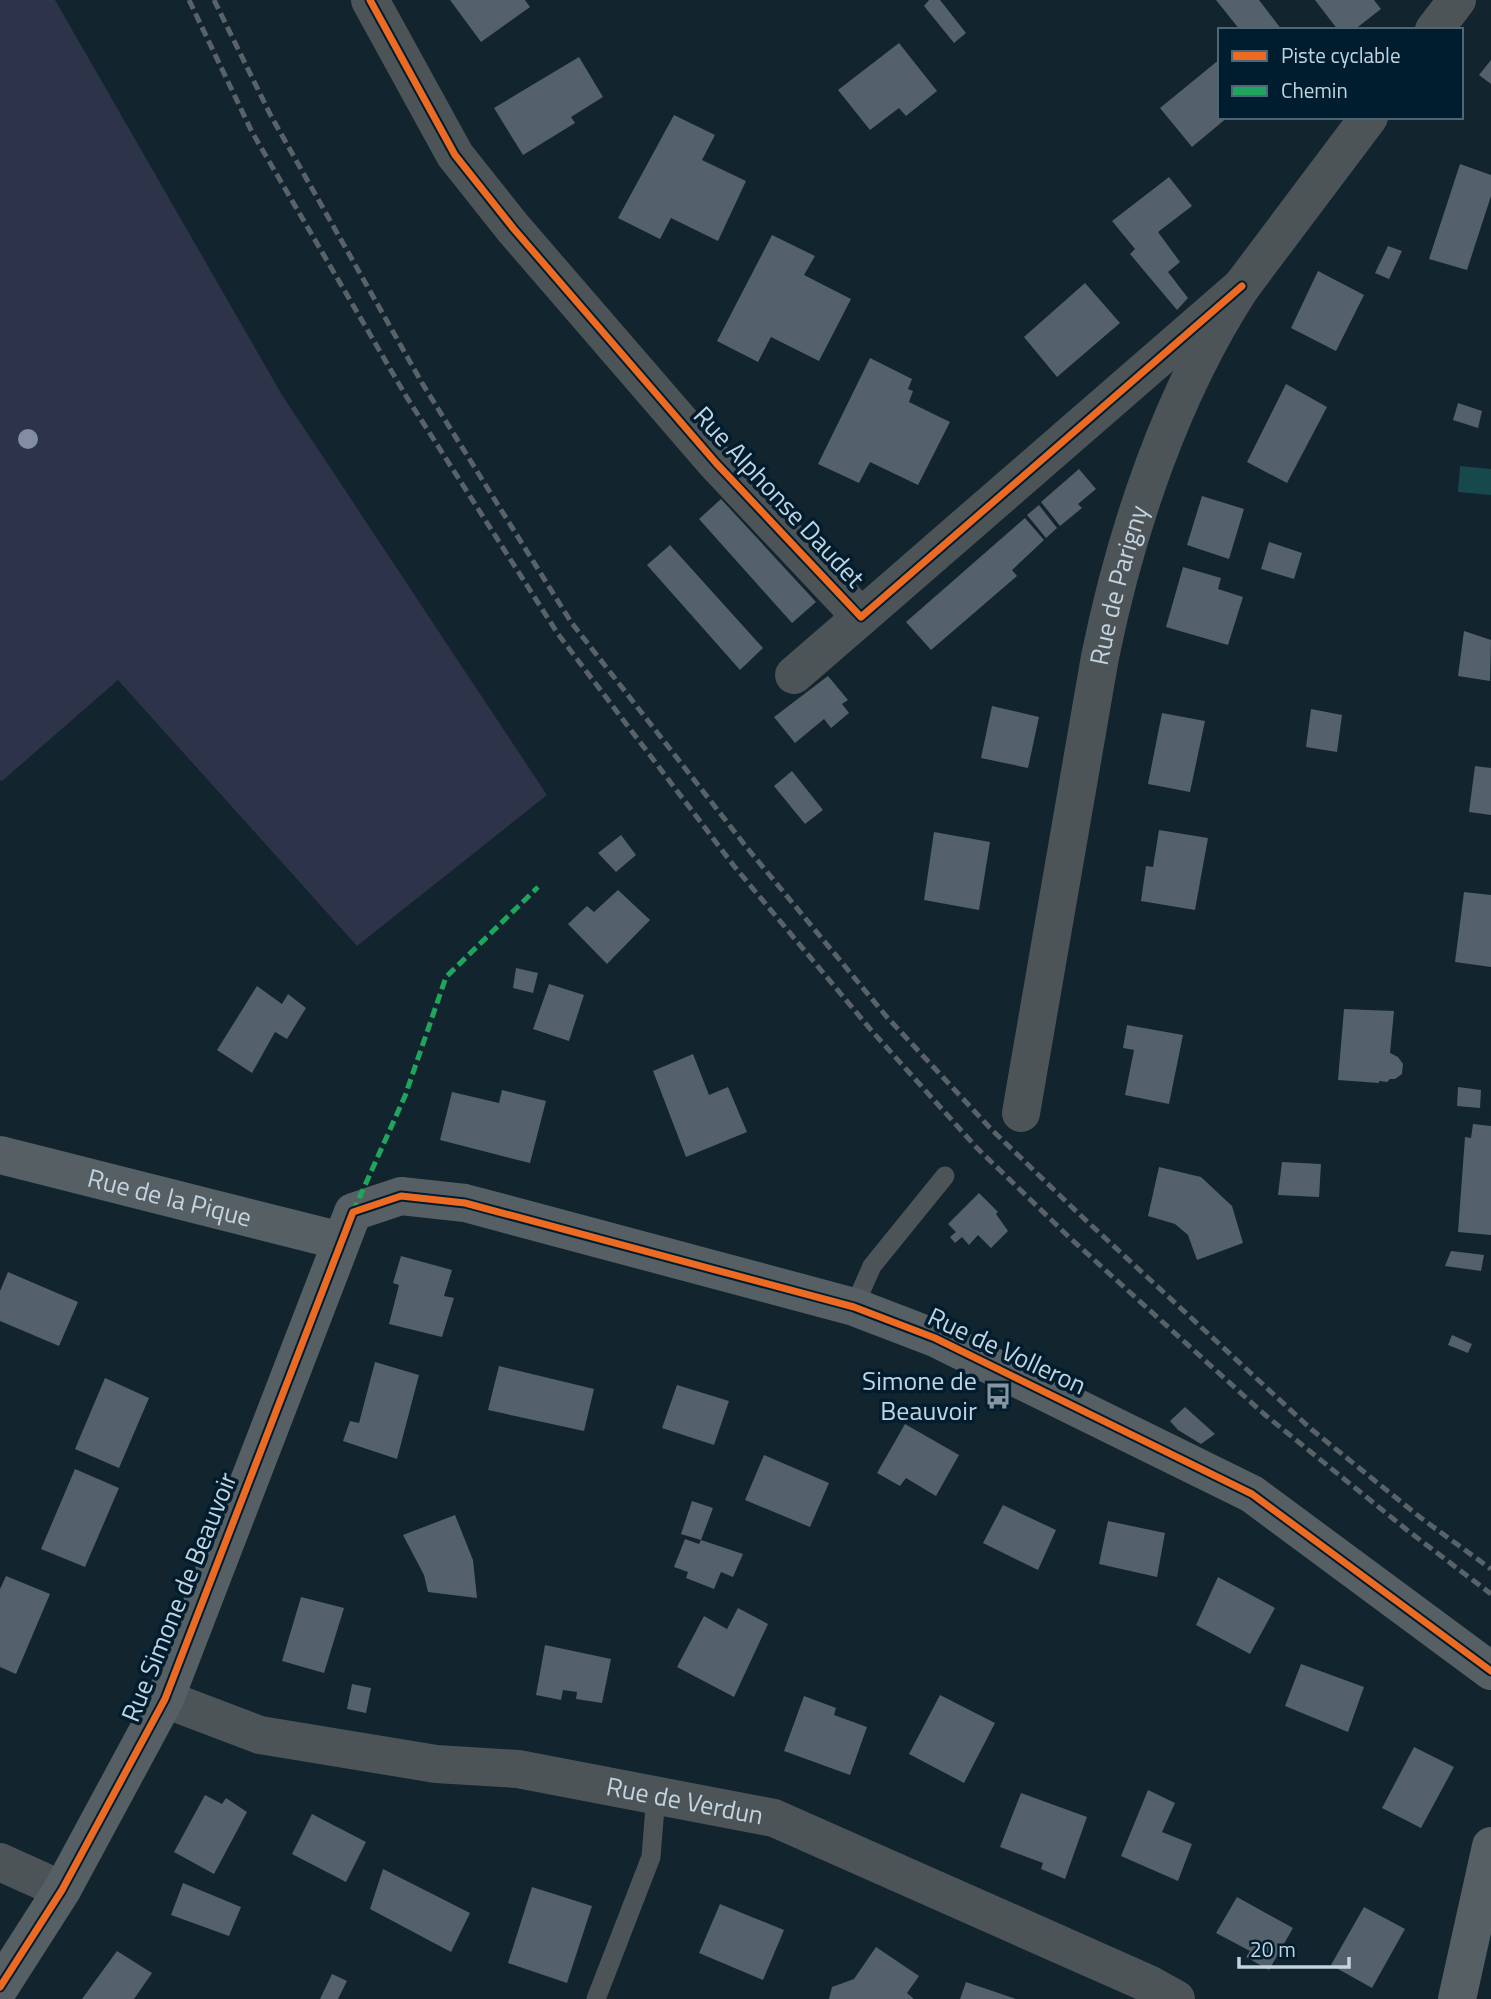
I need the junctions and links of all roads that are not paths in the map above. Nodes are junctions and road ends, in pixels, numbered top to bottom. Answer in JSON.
{"nodes":[{"id":1,"x":370,"y":0,"type":"edge"},
{"id":2,"x":1457,"y":0,"type":"edge"},
{"id":3,"x":1436,"y":28,"type":"edge"},
{"id":4,"x":1367,"y":119,"type":"edge"},
{"id":5,"x":1242,"y":286,"type":"junction"},
{"id":6,"x":861,"y":617,"type":"junction"},
{"id":7,"x":794,"y":675,"type":"dead end"},
{"id":8,"x":1021,"y":1113,"type":"dead end"},
{"id":9,"x":0,"y":1155,"type":"edge"},
{"id":10,"x":946,"y":1177,"type":"dead end"},
{"id":11,"x":341,"y":1241,"type":"junction"},
{"id":12,"x":854,"y":1307,"type":"junction"},
{"id":13,"x":1491,"y":1671,"type":"edge"},
{"id":14,"x":165,"y":1699,"type":"junction"},
{"id":15,"x":656,"y":1795,"type":"junction"},
{"id":16,"x":1491,"y":1846,"type":"edge"},
{"id":17,"x":0,"y":1862,"type":"edge"},
{"id":18,"x":62,"y":1890,"type":"junction"},
{"id":19,"x":0,"y":1987,"type":"edge"},
{"id":20,"x":596,"y":1999,"type":"edge"},
{"id":21,"x":1176,"y":1999,"type":"edge"},
{"id":22,"x":1457,"y":1999,"type":"edge"}],
"edges":[{"from":1,"to":6,"type":"street","name":"Rue Alphonse Daudet"},
{"from":2,"to":3,"type":"street"},
{"from":4,"to":5,"type":"street","name":"Rue de Parigny"},
{"from":5,"to":6,"type":"street","name":"Rue Alphonse Daudet"},
{"from":5,"to":8,"type":"street","name":"Rue de Parigny"},
{"from":6,"to":7,"type":"street"},
{"from":9,"to":11,"type":"street","name":"Rue de la Pique"},
{"from":10,"to":12,"type":"lane"},
{"from":11,"to":12,"type":"street","name":"Rue de Volleron"},
{"from":11,"to":14,"type":"street","name":"Rue Simone de Beauvoir"},
{"from":12,"to":13,"type":"street","name":"Rue de Volleron"},
{"from":14,"to":15,"type":"street","name":"Rue de Verdun"},
{"from":14,"to":18,"type":"street","name":"Rue Simone de Beauvoir"},
{"from":15,"to":20,"type":"lane"},
{"from":15,"to":21,"type":"street","name":"Rue de Verdun"},
{"from":16,"to":22,"type":"street"},
{"from":17,"to":18,"type":"street"},
{"from":18,"to":19,"type":"street","name":"Rue Simone de Beauvoir"}]}
